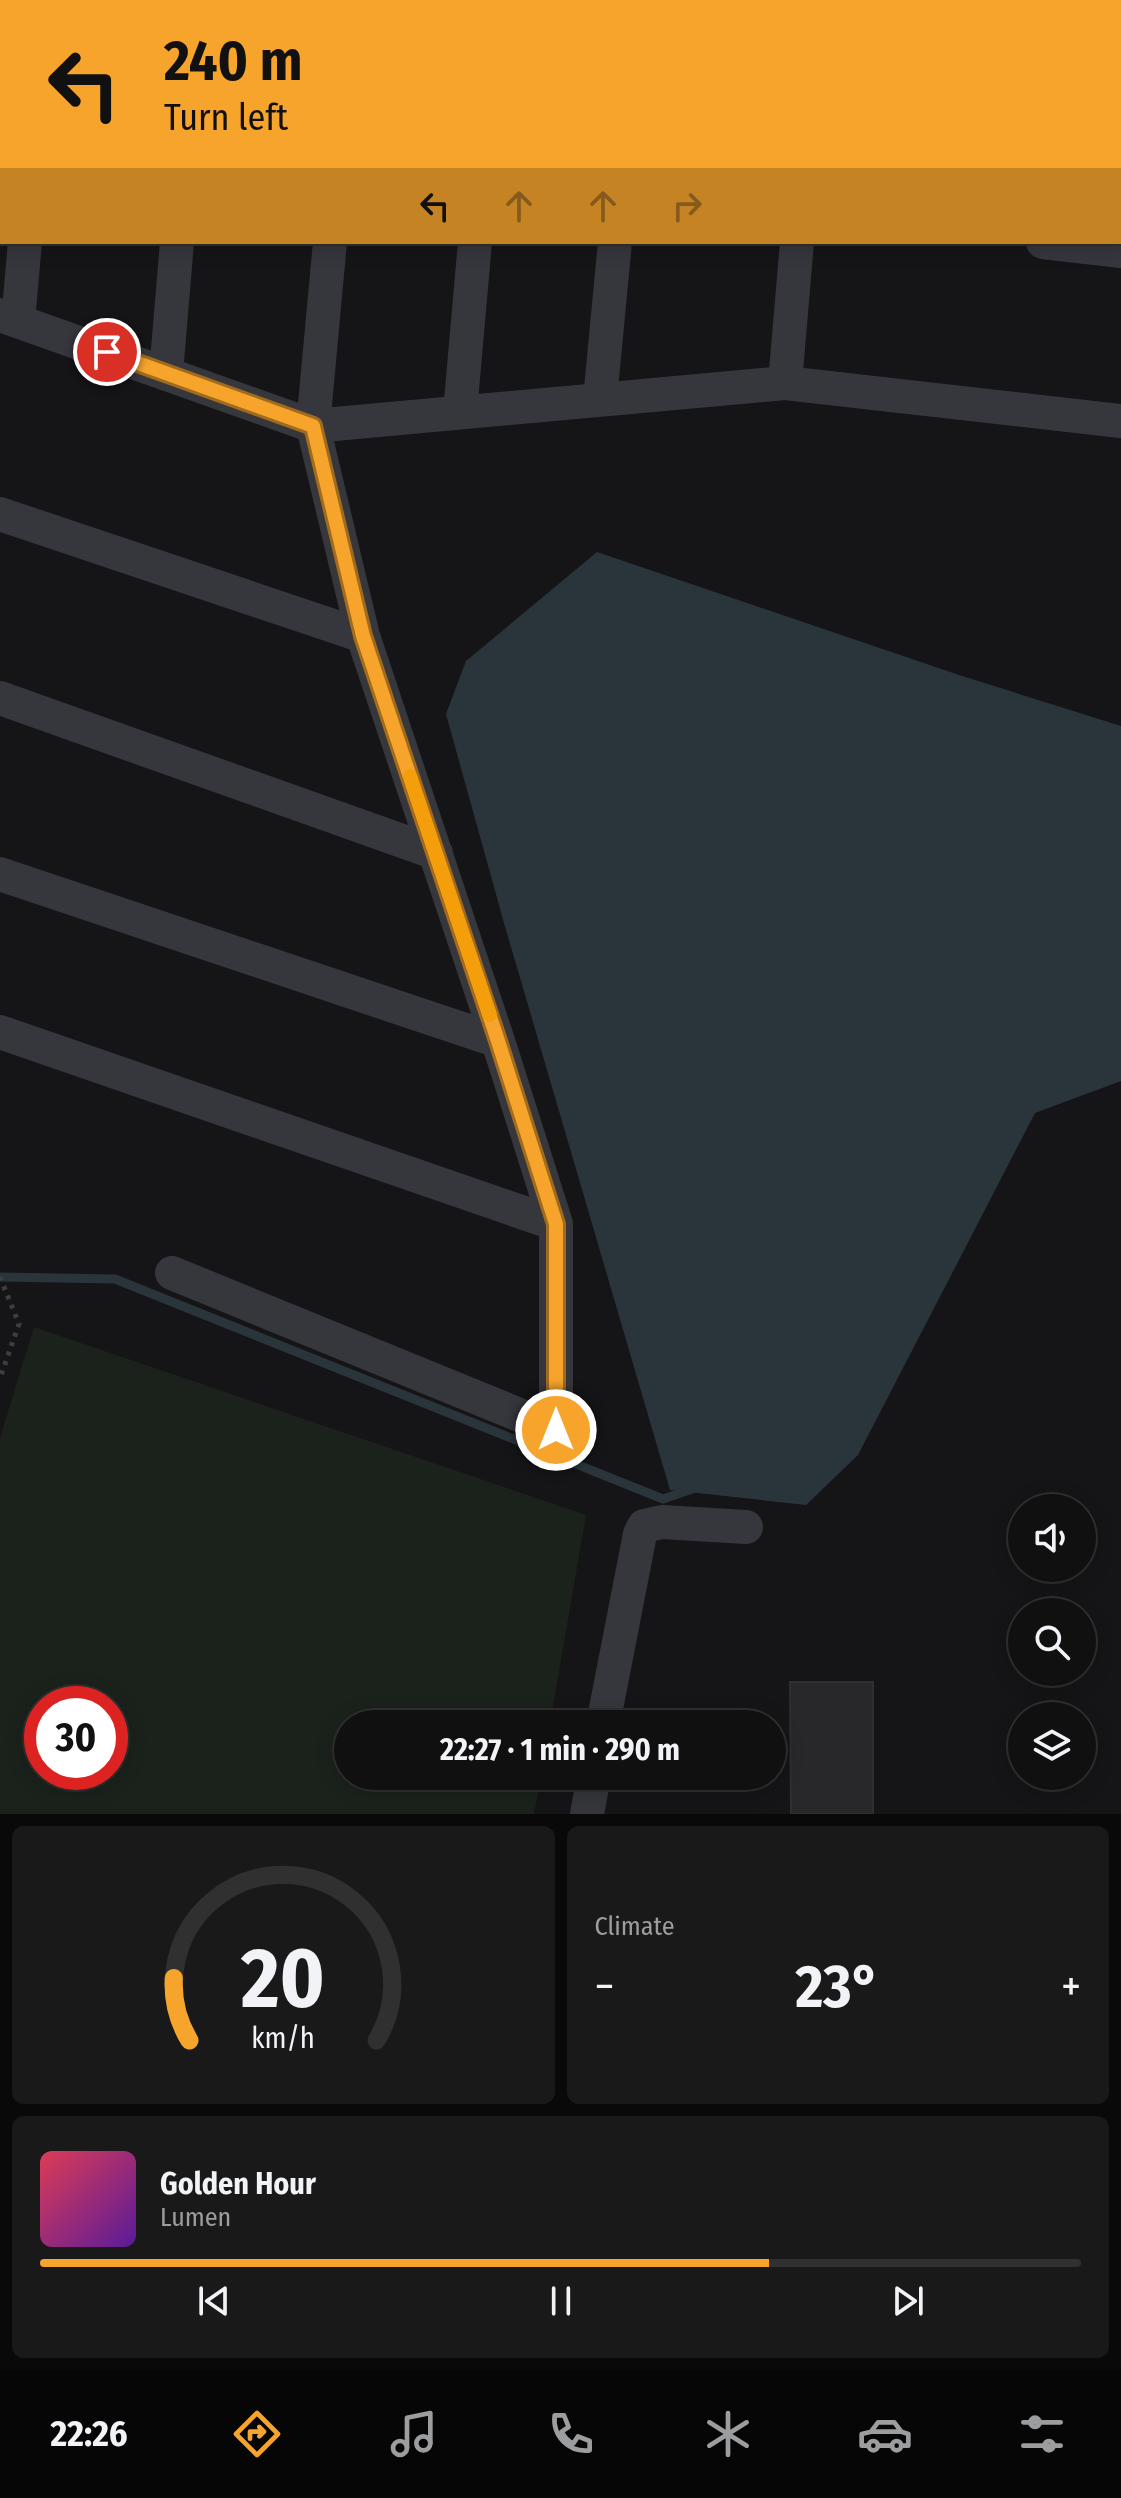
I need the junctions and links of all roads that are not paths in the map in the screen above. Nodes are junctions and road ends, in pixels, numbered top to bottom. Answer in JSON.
{"nodes":[{"id":1,"x":25,"y":244,"type":"edge"},
{"id":2,"x":177,"y":244,"type":"edge"},
{"id":3,"x":330,"y":244,"type":"edge"},
{"id":4,"x":475,"y":244,"type":"edge"},
{"id":5,"x":615,"y":244,"type":"edge"},
{"id":6,"x":797,"y":244,"type":"edge"},
{"id":7,"x":1060,"y":244,"type":"edge"},
{"id":8,"x":1121,"y":251,"type":"edge"},
{"id":9,"x":9,"y":318,"type":"edge"},
{"id":10,"x":166,"y":373,"type":"junction"},
{"id":11,"x":785,"y":383,"type":"junction"},
{"id":12,"x":600,"y":399,"type":"junction"},
{"id":13,"x":460,"y":412,"type":"junction"},
{"id":14,"x":1121,"y":421,"type":"edge"},
{"id":15,"x":313,"y":426,"type":"junction"},
{"id":16,"x":0,"y":514,"type":"edge"},
{"id":17,"x":363,"y":636,"type":"junction"},
{"id":18,"x":0,"y":698,"type":"edge"},
{"id":19,"x":436,"y":853,"type":"junction"},
{"id":20,"x":0,"y":874,"type":"edge"},
{"id":21,"x":0,"y":1032,"type":"edge"},
{"id":22,"x":498,"y":1041,"type":"junction"},
{"id":23,"x":556,"y":1224,"type":"junction"},
{"id":24,"x":172,"y":1273,"type":"dead end"},
{"id":25,"x":746,"y":1527,"type":"dead end"},
{"id":26,"x":606,"y":1710,"type":"edge"},
{"id":27,"x":591,"y":1790,"type":"edge"},
{"id":28,"x":587,"y":1814,"type":"edge"}],
"edges":[{"from":1,"to":9,"type":"street"},
{"from":2,"to":10,"type":"street"},
{"from":3,"to":15,"type":"street"},
{"from":4,"to":13,"type":"street"},
{"from":5,"to":12,"type":"street"},
{"from":6,"to":11,"type":"street"},
{"from":7,"to":8,"type":"street"},
{"from":9,"to":10,"type":"street"},
{"from":10,"to":15,"type":"street"},
{"from":11,"to":12,"type":"street"},
{"from":11,"to":14,"type":"street"},
{"from":12,"to":13,"type":"street"},
{"from":13,"to":15,"type":"street"},
{"from":15,"to":17,"type":"street"},
{"from":16,"to":17,"type":"street"},
{"from":17,"to":19,"type":"street"},
{"from":18,"to":19,"type":"street"},
{"from":19,"to":22,"type":"street"},
{"from":20,"to":22,"type":"street"},
{"from":21,"to":23,"type":"street"},
{"from":22,"to":23,"type":"street"},
{"from":23,"to":24,"type":"street"},
{"from":25,"to":26,"type":"street"},
{"from":27,"to":28,"type":"street"}]}
